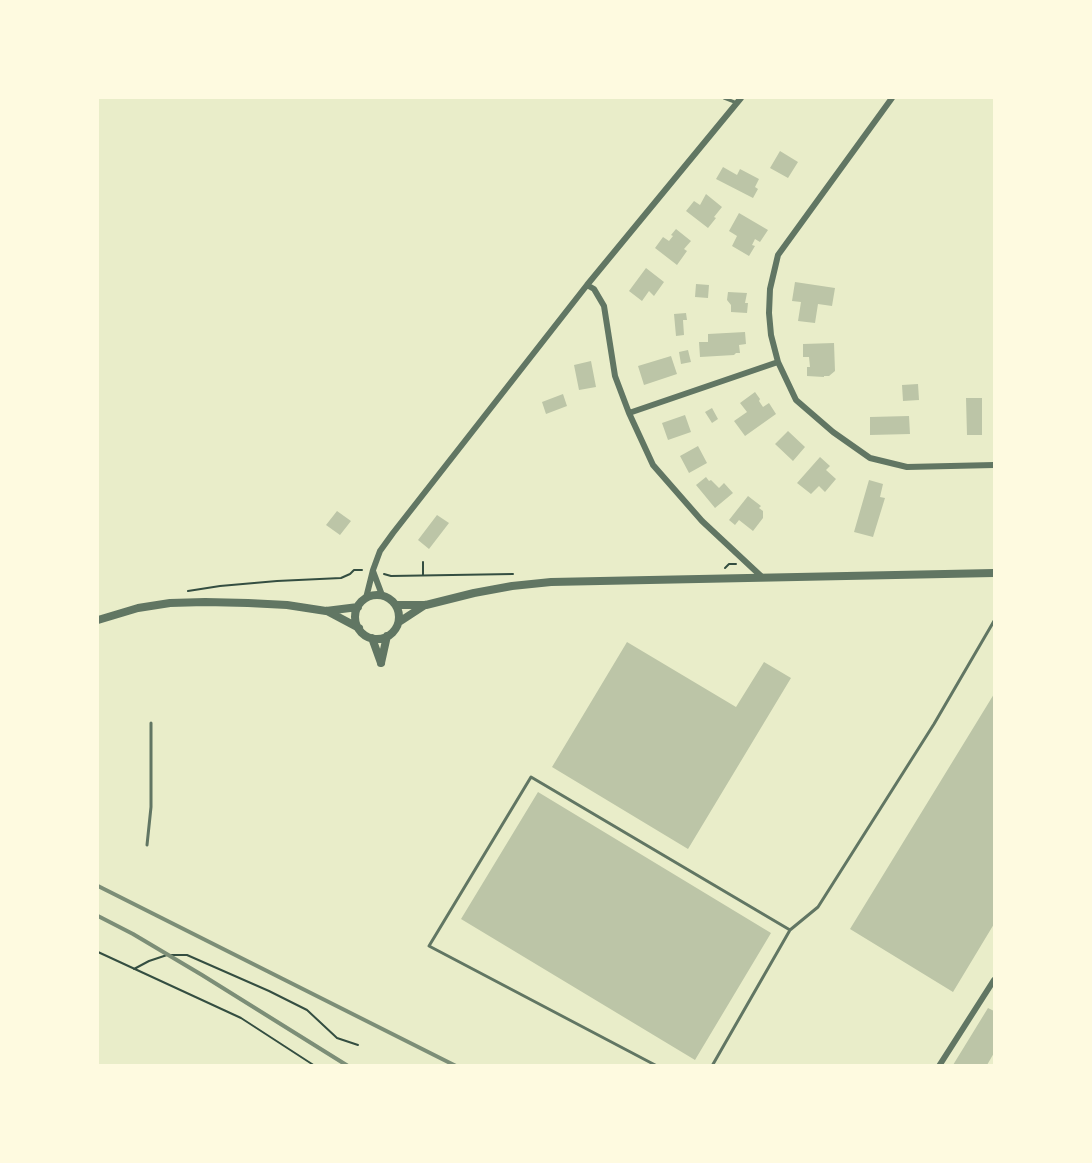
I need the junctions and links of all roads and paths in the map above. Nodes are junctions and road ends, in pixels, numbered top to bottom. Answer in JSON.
{"nodes":[{"id":1,"x":724,"y":98,"type":"edge"},
{"id":2,"x":892,"y":98,"type":"edge"},
{"id":3,"x":739,"y":100,"type":"edge"},
{"id":4,"x":587,"y":285,"type":"junction"},
{"id":5,"x":778,"y":362,"type":"junction"},
{"id":6,"x":629,"y":413,"type":"junction"},
{"id":7,"x":994,"y":465,"type":"edge"},
{"id":8,"x":423,"y":562,"type":"dead end"},
{"id":9,"x":373,"y":570,"type":"junction"},
{"id":10,"x":994,"y":573,"type":"edge"},
{"id":11,"x":423,"y":576,"type":"dead end"},
{"id":12,"x":762,"y":577,"type":"junction"},
{"id":13,"x":382,"y":595,"type":"junction"},
{"id":14,"x":366,"y":598,"type":"junction"},
{"id":15,"x":396,"y":605,"type":"junction"},
{"id":16,"x":426,"y":605,"type":"junction"},
{"id":17,"x":358,"y":606,"type":"junction"},
{"id":18,"x":326,"y":611,"type":"junction"},
{"id":19,"x":98,"y":620,"type":"edge"},
{"id":20,"x":994,"y":621,"type":"edge"},
{"id":21,"x":399,"y":622,"type":"junction"},
{"id":22,"x":359,"y":627,"type":"junction"},
{"id":23,"x":387,"y":636,"type":"junction"},
{"id":24,"x":372,"y":638,"type":"junction"},
{"id":25,"x":151,"y":723,"type":"dead end"},
{"id":26,"x":147,"y":845,"type":"dead end"},
{"id":27,"x":790,"y":930,"type":"junction"},
{"id":28,"x":98,"y":952,"type":"edge"},
{"id":29,"x":134,"y":969,"type":"junction"},
{"id":30,"x":994,"y":980,"type":"edge"},
{"id":31,"x":358,"y":1045,"type":"dead end"},
{"id":32,"x":315,"y":1065,"type":"edge"},
{"id":33,"x":657,"y":1065,"type":"edge"},
{"id":34,"x":712,"y":1065,"type":"edge"},
{"id":35,"x":939,"y":1065,"type":"edge"}],
"edges":[{"from":1,"to":3,"type":"lane"},
{"from":2,"to":5,"type":"street"},
{"from":3,"to":4,"type":"street"},
{"from":4,"to":6,"type":"street"},
{"from":4,"to":9,"type":"street"},
{"from":5,"to":6,"type":"street"},
{"from":5,"to":7,"type":"street"},
{"from":6,"to":12,"type":"street"},
{"from":8,"to":11,"type":"path"},
{"from":9,"to":13,"type":"street"},
{"from":9,"to":14,"type":"street"},
{"from":10,"to":12,"type":"street"},
{"from":12,"to":16,"type":"street"},
{"from":13,"to":14,"type":"street"},
{"from":13,"to":15,"type":"street"},
{"from":14,"to":17,"type":"street"},
{"from":15,"to":16,"type":"street"},
{"from":15,"to":21,"type":"street"},
{"from":16,"to":21,"type":"street"},
{"from":17,"to":18,"type":"street"},
{"from":17,"to":22,"type":"street"},
{"from":18,"to":19,"type":"street"},
{"from":18,"to":22,"type":"street"},
{"from":20,"to":27,"type":"lane"},
{"from":21,"to":23,"type":"street"},
{"from":22,"to":24,"type":"street"},
{"from":23,"to":24,"type":"street"},
{"from":23,"to":24,"type":"street"},
{"from":25,"to":26,"type":"lane"},
{"from":27,"to":33,"type":"lane"},
{"from":27,"to":34,"type":"lane"},
{"from":28,"to":29,"type":"path"},
{"from":29,"to":31,"type":"path"},
{"from":29,"to":32,"type":"path"},
{"from":30,"to":35,"type":"street"}]}
